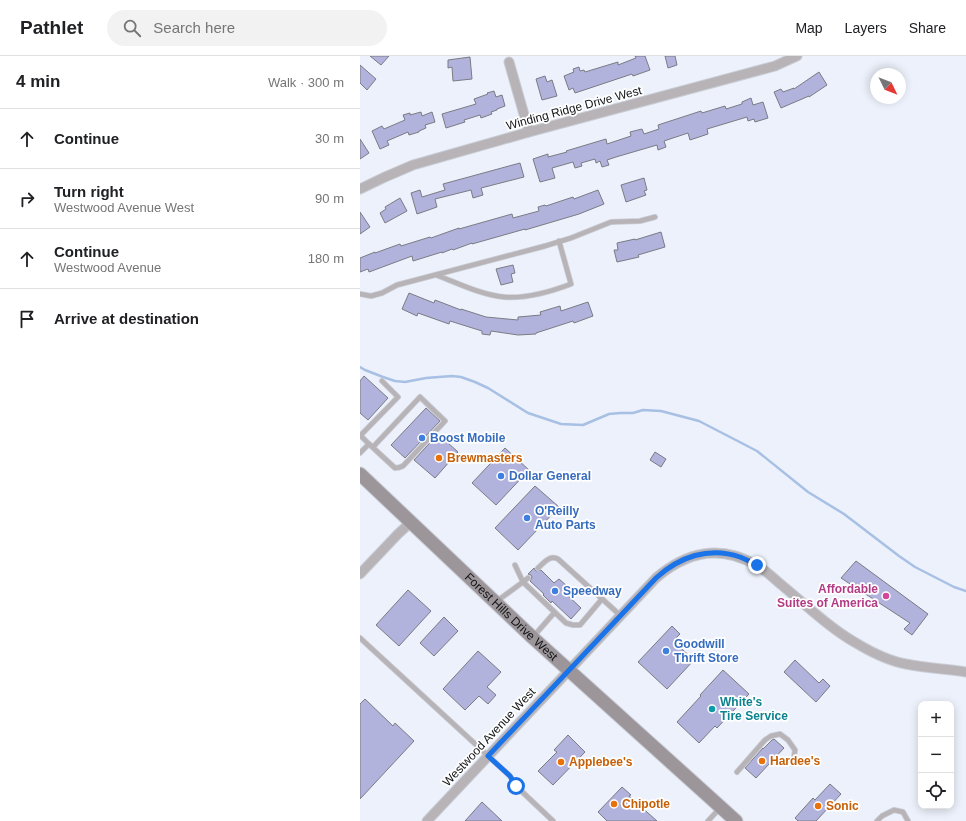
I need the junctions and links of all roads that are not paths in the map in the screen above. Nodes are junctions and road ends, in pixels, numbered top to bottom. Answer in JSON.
{"nodes":[{"id":1,"x":797,"y":56,"type":"edge"},
{"id":2,"x":509,"y":62,"type":"dead end"},
{"id":3,"x":530,"y":132,"type":"junction"},
{"id":4,"x":360,"y":189,"type":"edge"},
{"id":5,"x":655,"y":217,"type":"dead end"},
{"id":6,"x":559,"y":241,"type":"junction"},
{"id":7,"x":436,"y":275,"type":"junction"},
{"id":8,"x":360,"y":294,"type":"edge"},
{"id":9,"x":382,"y":381,"type":"dead end"},
{"id":10,"x":360,"y":436,"type":"edge"},
{"id":11,"x":371,"y":445,"type":"junction"},
{"id":12,"x":360,"y":453,"type":"edge"},
{"id":13,"x":360,"y":474,"type":"edge"},
{"id":14,"x":411,"y":522,"type":"junction"},
{"id":15,"x":515,"y":565,"type":"dead end"},
{"id":16,"x":538,"y":568,"type":"dead end"},
{"id":17,"x":360,"y":574,"type":"edge"},
{"id":18,"x":528,"y":578,"type":"dead end"},
{"id":19,"x":523,"y":582,"type":"junction"},
{"id":20,"x":602,"y":599,"type":"junction"},
{"id":21,"x":496,"y":602,"type":"junction"},
{"id":22,"x":554,"y":613,"type":"junction"},
{"id":23,"x":621,"y":616,"type":"junction"},
{"id":24,"x":532,"y":637,"type":"junction"},
{"id":25,"x":360,"y":638,"type":"edge"},
{"id":26,"x":569,"y":670,"type":"junction"},
{"id":27,"x":966,"y":672,"type":"edge"},
{"id":28,"x":488,"y":756,"type":"junction"},
{"id":29,"x":793,"y":764,"type":"dead end"},
{"id":30,"x":737,"y":772,"type":"dead end"},
{"id":31,"x":721,"y":807,"type":"junction"},
{"id":32,"x":427,"y":821,"type":"edge"},
{"id":33,"x":553,"y":821,"type":"edge"},
{"id":34,"x":708,"y":821,"type":"edge"},
{"id":35,"x":736,"y":821,"type":"edge"},
{"id":36,"x":877,"y":821,"type":"edge"},
{"id":37,"x":908,"y":821,"type":"edge"}],
"edges":[{"from":1,"to":3,"type":"street","name":"Winding Ridge Drive West"},
{"from":2,"to":3,"type":"street"},
{"from":3,"to":4,"type":"street","name":"Winding Ridge Drive West"},
{"from":5,"to":6,"type":"lane"},
{"from":6,"to":7,"type":"lane"},
{"from":6,"to":7,"type":"lane"},
{"from":7,"to":8,"type":"lane"},
{"from":9,"to":10,"type":"lane"},
{"from":10,"to":11,"type":"lane"},
{"from":11,"to":11,"type":"lane"},
{"from":11,"to":12,"type":"lane"},
{"from":13,"to":14,"type":"main road","name":"Forest Hills Drive West"},
{"from":14,"to":17,"type":"street"},
{"from":14,"to":21,"type":"main road","name":"Forest Hills Drive West"},
{"from":15,"to":19,"type":"lane"},
{"from":16,"to":20,"type":"lane"},
{"from":18,"to":19,"type":"lane"},
{"from":19,"to":21,"type":"lane"},
{"from":19,"to":22,"type":"lane"},
{"from":20,"to":22,"type":"lane"},
{"from":20,"to":23,"type":"lane"},
{"from":21,"to":24,"type":"main road","name":"Forest Hills Drive West"},
{"from":22,"to":24,"type":"lane"},
{"from":23,"to":26,"type":"street","name":"Westwood Avenue West"},
{"from":23,"to":27,"type":"street","name":"Westwood Avenue West"},
{"from":24,"to":26,"type":"main road","name":"Forest Hills Drive West"},
{"from":25,"to":28,"type":"lane"},
{"from":26,"to":28,"type":"street","name":"Westwood Avenue West"},
{"from":26,"to":31,"type":"main road","name":"Forest Hills Drive West"},
{"from":28,"to":32,"type":"street","name":"Westwood Avenue West"},
{"from":28,"to":33,"type":"lane"},
{"from":29,"to":30,"type":"lane"},
{"from":31,"to":34,"type":"lane"},
{"from":31,"to":35,"type":"main road","name":"Forest Hills Drive West"},
{"from":36,"to":37,"type":"lane"}]}
